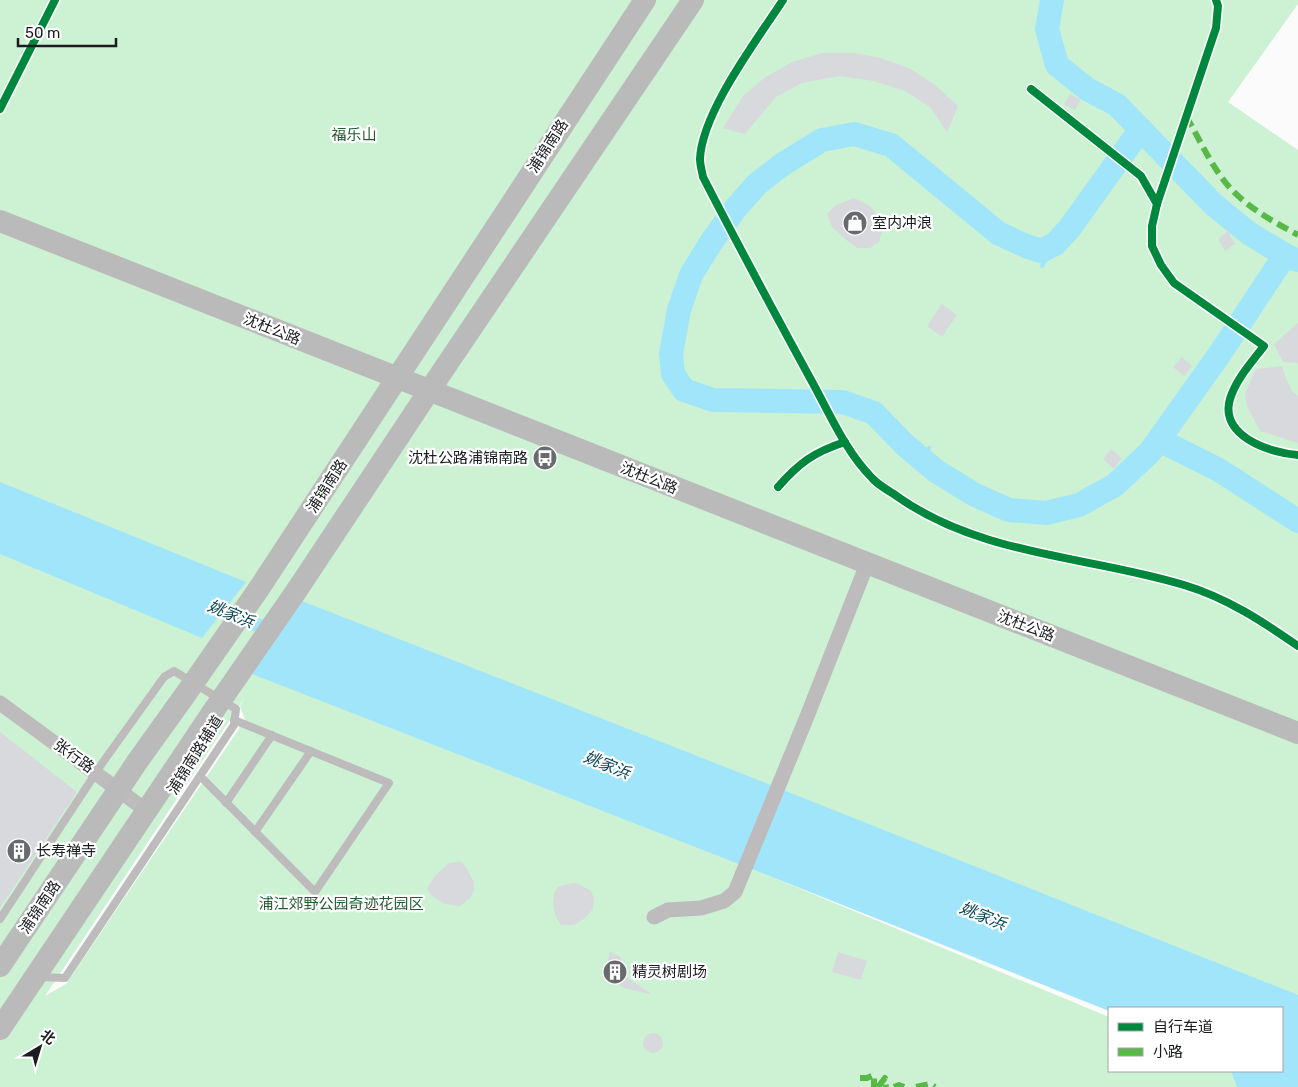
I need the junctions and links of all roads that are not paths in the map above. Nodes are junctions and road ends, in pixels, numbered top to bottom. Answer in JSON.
{"nodes":[{"id":1,"x":645,"y":0,"type":"edge"},
{"id":2,"x":693,"y":0,"type":"edge"},
{"id":3,"x":0,"y":221,"type":"edge"},
{"id":4,"x":397,"y":378,"type":"junction"},
{"id":5,"x":429,"y":391,"type":"junction"},
{"id":6,"x":867,"y":564,"type":"junction"},
{"id":7,"x":0,"y":703,"type":"edge"},
{"id":8,"x":234,"y":720,"type":"junction"},
{"id":9,"x":1298,"y":733,"type":"edge"},
{"id":10,"x":272,"y":735,"type":"junction"},
{"id":11,"x":311,"y":751,"type":"junction"},
{"id":12,"x":96,"y":773,"type":"junction"},
{"id":13,"x":200,"y":776,"type":"junction"},
{"id":14,"x":119,"y":789,"type":"junction"},
{"id":15,"x":226,"y":803,"type":"junction"},
{"id":16,"x":147,"y":811,"type":"junction"},
{"id":17,"x":255,"y":832,"type":"junction"},
{"id":18,"x":654,"y":917,"type":"dead end"},
{"id":19,"x":0,"y":919,"type":"edge"},
{"id":20,"x":0,"y":965,"type":"edge"},
{"id":21,"x":35,"y":977,"type":"junction"},
{"id":22,"x":0,"y":1029,"type":"edge"}],
"edges":[{"from":1,"to":4,"type":"main road","name":"浦锦南路"},
{"from":2,"to":5,"type":"main road"},
{"from":3,"to":4,"type":"main road","name":"沈杜公路"},
{"from":4,"to":5,"type":"main road","name":"沈杜公路"},
{"from":4,"to":14,"type":"main road","name":"浦锦南路","bridge":true},
{"from":5,"to":6,"type":"main road","name":"沈杜公路"},
{"from":5,"to":16,"type":"main road","bridge":true},
{"from":6,"to":9,"type":"main road","name":"沈杜公路"},
{"from":6,"to":18,"type":"street"},
{"from":7,"to":12,"type":"street","name":"张行路"},
{"from":8,"to":10,"type":"lane"},
{"from":8,"to":12,"type":"lane","name":"浦锦南路辅道"},
{"from":8,"to":13,"type":"lane","name":"浦锦南路辅道"},
{"from":10,"to":11,"type":"lane"},
{"from":10,"to":15,"type":"lane"},
{"from":11,"to":17,"type":"lane"},
{"from":11,"to":17,"type":"lane"},
{"from":12,"to":14,"type":"street","name":"张行路"},
{"from":12,"to":19,"type":"lane","name":"浦锦南路辅道"},
{"from":13,"to":15,"type":"lane"},
{"from":13,"to":21,"type":"lane","name":"浦锦南路辅道"},
{"from":14,"to":16,"type":"street","name":"张行路"},
{"from":14,"to":20,"type":"main road","name":"浦锦南路"},
{"from":15,"to":17,"type":"lane"},
{"from":16,"to":21,"type":"main road"},
{"from":21,"to":22,"type":"main road"}]}
